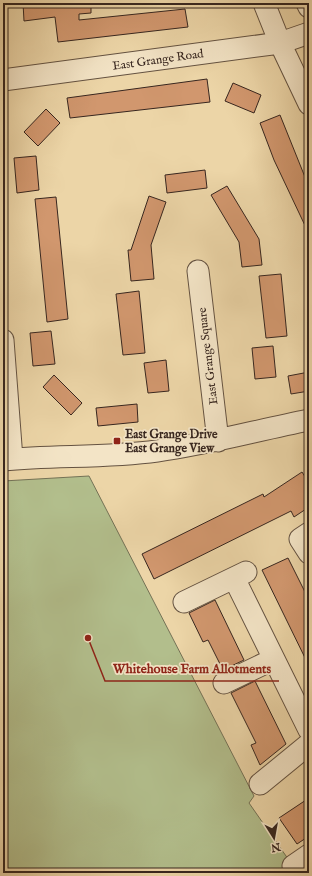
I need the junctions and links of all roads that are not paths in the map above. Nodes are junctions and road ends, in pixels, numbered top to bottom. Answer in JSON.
{"nodes":[{"id":1,"x":264,"y":3,"type":"edge"},
{"id":2,"x":307,"y":3,"type":"edge"},
{"id":3,"x":309,"y":7,"type":"edge"},
{"id":4,"x":309,"y":33,"type":"edge"},
{"id":5,"x":280,"y":43,"type":"junction"},
{"id":6,"x":4,"y":76,"type":"edge"},
{"id":7,"x":309,"y":104,"type":"edge"},
{"id":8,"x":198,"y":271,"type":"dead end"},
{"id":9,"x":3,"y":340,"type":"edge"},
{"id":10,"x":309,"y":420,"type":"edge"},
{"id":11,"x":218,"y":441,"type":"junction"},
{"id":12,"x":8,"y":460,"type":"edge"},
{"id":13,"x":309,"y":533,"type":"edge"},
{"id":14,"x":309,"y":553,"type":"edge"},
{"id":15,"x":184,"y":602,"type":"dead end"},
{"id":16,"x":274,"y":659,"type":"junction"},
{"id":17,"x":224,"y":683,"type":"dead end"},
{"id":18,"x":309,"y":730,"type":"edge"},
{"id":19,"x":309,"y":744,"type":"edge"},
{"id":20,"x":260,"y":784,"type":"dead end"}],
"edges":[{"from":1,"to":5,"type":"street"},
{"from":2,"to":3,"type":"street"},
{"from":4,"to":5,"type":"street","name":"East Grange Road"},
{"from":5,"to":6,"type":"street","name":"East Grange Road"},
{"from":5,"to":7,"type":"street"},
{"from":8,"to":11,"type":"street","name":"East Grange Square"},
{"from":9,"to":12,"type":"street"},
{"from":10,"to":11,"type":"street"},
{"from":11,"to":12,"type":"street"},
{"from":13,"to":14,"type":"street"},
{"from":15,"to":16,"type":"street"},
{"from":16,"to":17,"type":"street"},
{"from":16,"to":18,"type":"street"},
{"from":19,"to":20,"type":"street"}]}
